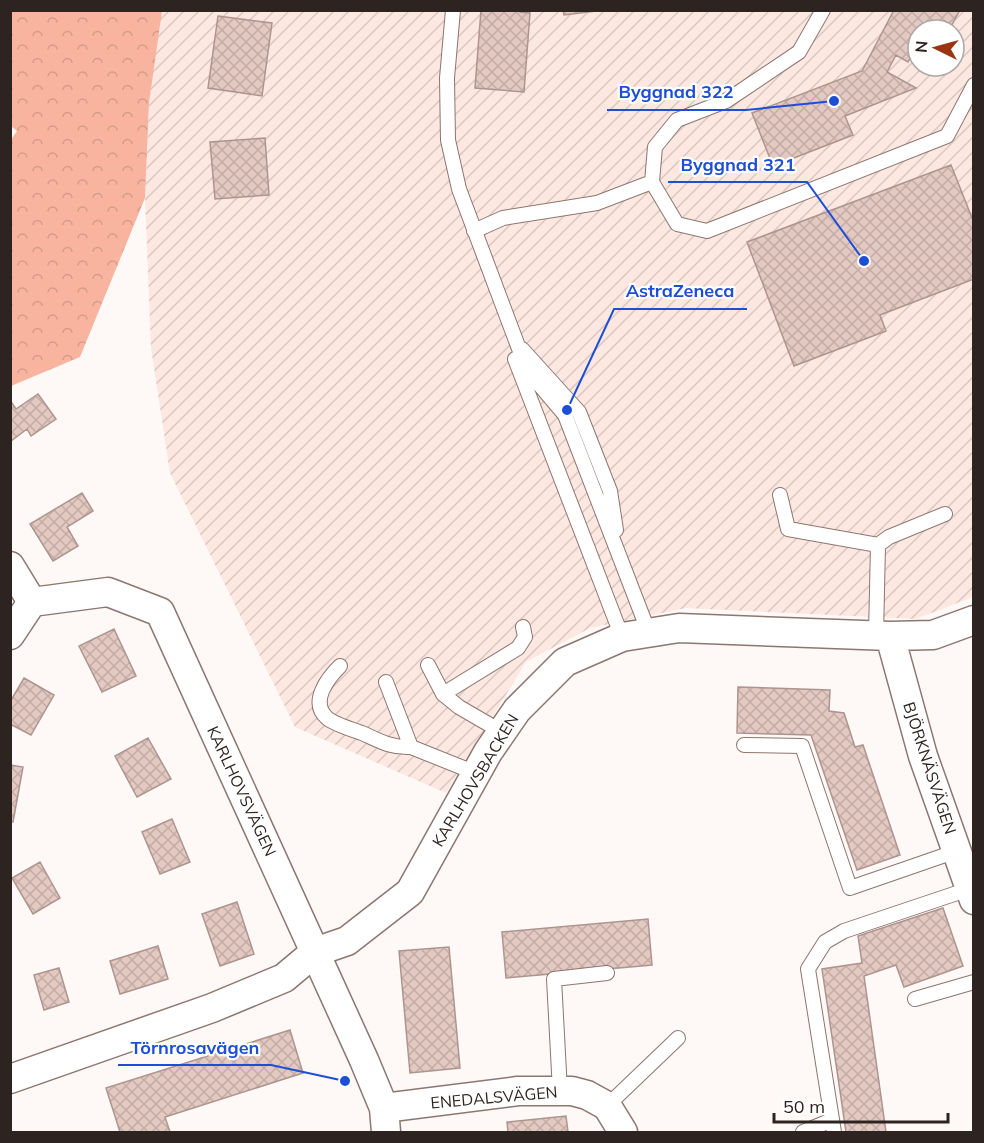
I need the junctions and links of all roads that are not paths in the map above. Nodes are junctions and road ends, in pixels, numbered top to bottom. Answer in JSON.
{"nodes":[{"id":1,"x":453,"y":10,"type":"edge"},
{"id":2,"x":823,"y":10,"type":"edge"},
{"id":3,"x":974,"y":85,"type":"edge"},
{"id":4,"x":652,"y":182,"type":"junction"},
{"id":5,"x":474,"y":231,"type":"junction"},
{"id":6,"x":517,"y":343,"type":"junction"},
{"id":7,"x":780,"y":495,"type":"dead end"},
{"id":8,"x":945,"y":514,"type":"dead end"},
{"id":9,"x":878,"y":545,"type":"junction"},
{"id":10,"x":10,"y":566,"type":"edge"},
{"id":11,"x":32,"y":602,"type":"junction"},
{"id":12,"x":974,"y":620,"type":"edge"},
{"id":13,"x":523,"y":627,"type":"dead end"},
{"id":14,"x":10,"y":635,"type":"edge"},
{"id":15,"x":635,"y":635,"type":"junction"},
{"id":16,"x":883,"y":636,"type":"junction"},
{"id":17,"x":428,"y":665,"type":"dead end"},
{"id":18,"x":340,"y":666,"type":"dead end"},
{"id":19,"x":386,"y":682,"type":"dead end"},
{"id":20,"x":443,"y":694,"type":"junction"},
{"id":21,"x":502,"y":732,"type":"junction"},
{"id":22,"x":744,"y":745,"type":"dead end"},
{"id":23,"x":411,"y":747,"type":"junction"},
{"id":24,"x":476,"y":773,"type":"junction"},
{"id":25,"x":957,"y":851,"type":"junction"},
{"id":26,"x":972,"y":892,"type":"edge"},
{"id":27,"x":315,"y":952,"type":"junction"},
{"id":28,"x":607,"y":973,"type":"dead end"},
{"id":29,"x":974,"y":982,"type":"edge"},
{"id":30,"x":915,"y":999,"type":"dead end"},
{"id":31,"x":678,"y":1038,"type":"dead end"},
{"id":32,"x":10,"y":1079,"type":"edge"},
{"id":33,"x":560,"y":1091,"type":"junction"},
{"id":34,"x":607,"y":1106,"type":"junction"},
{"id":35,"x":385,"y":1120,"type":"edge"},
{"id":36,"x":833,"y":1126,"type":"edge"},
{"id":37,"x":623,"y":1132,"type":"edge"},
{"id":38,"x":803,"y":1132,"type":"edge"}],
"edges":[{"from":1,"to":5,"type":"lane"},
{"from":2,"to":4,"type":"lane"},
{"from":3,"to":4,"type":"lane"},
{"from":4,"to":5,"type":"lane"},
{"from":5,"to":6,"type":"lane"},
{"from":6,"to":15,"type":"lane"},
{"from":6,"to":15,"type":"lane"},
{"from":7,"to":9,"type":"lane"},
{"from":8,"to":9,"type":"lane"},
{"from":9,"to":16,"type":"lane"},
{"from":10,"to":11,"type":"street"},
{"from":11,"to":14,"type":"street"},
{"from":11,"to":27,"type":"street","name":"KARLHOVSVÄGEN"},
{"from":12,"to":16,"type":"street","name":"KARLHOVSBACKEN"},
{"from":13,"to":20,"type":"lane"},
{"from":15,"to":16,"type":"street","name":"KARLHOVSBACKEN"},
{"from":15,"to":21,"type":"street","name":"KARLHOVSBACKEN"},
{"from":16,"to":25,"type":"street","name":"BJÖRKNÄSVÄGEN"},
{"from":17,"to":20,"type":"lane"},
{"from":18,"to":23,"type":"lane"},
{"from":19,"to":23,"type":"lane"},
{"from":20,"to":21,"type":"lane"},
{"from":21,"to":24,"type":"street","name":"KARLHOVSBACKEN"},
{"from":22,"to":25,"type":"lane"},
{"from":23,"to":24,"type":"lane"},
{"from":24,"to":27,"type":"street","name":"KARLHOVSBACKEN"},
{"from":25,"to":26,"type":"street","name":"BJÖRKNÄSVÄGEN"},
{"from":26,"to":36,"type":"lane"},
{"from":27,"to":32,"type":"street"},
{"from":27,"to":35,"type":"street","name":"KARLHOVSVÄGEN"},
{"from":28,"to":33,"type":"lane"},
{"from":29,"to":30,"type":"lane"},
{"from":31,"to":34,"type":"lane"},
{"from":33,"to":34,"type":"street","name":"ENEDALSVÄGEN"},
{"from":33,"to":35,"type":"street","name":"ENEDALSVÄGEN"},
{"from":34,"to":37,"type":"street"},
{"from":36,"to":38,"type":"lane"}]}
